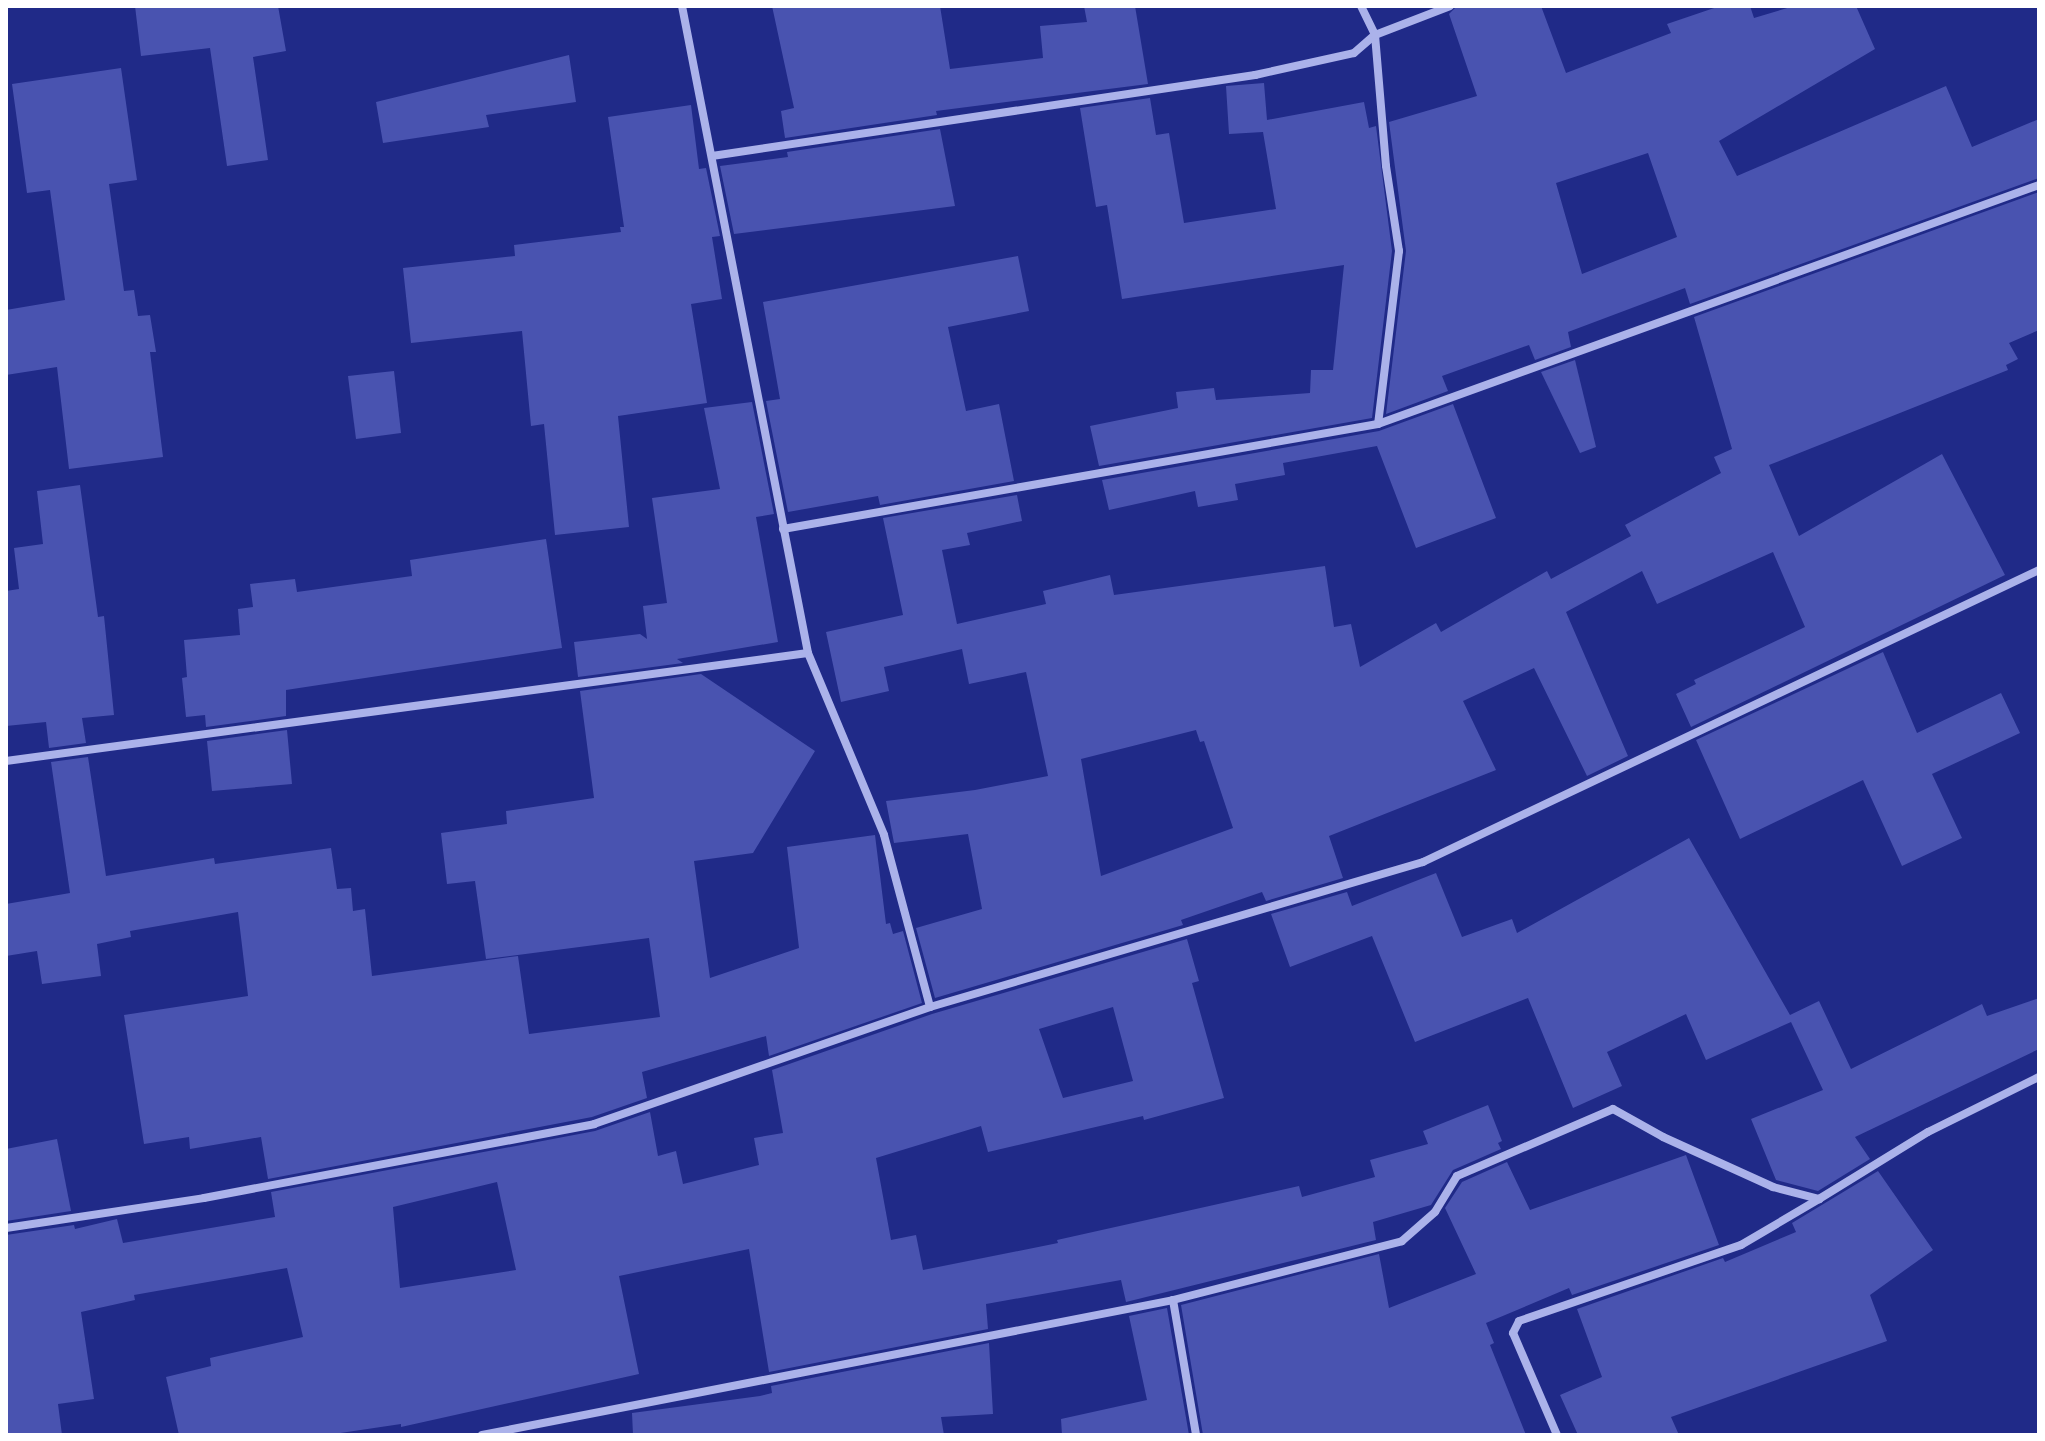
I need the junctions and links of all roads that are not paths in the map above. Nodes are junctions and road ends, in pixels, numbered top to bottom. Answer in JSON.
{"nodes":[{"id":1,"x":682,"y":6,"type":"edge"},
{"id":2,"x":1361,"y":6,"type":"edge"},
{"id":3,"x":1450,"y":6,"type":"edge"},
{"id":4,"x":1375,"y":35,"type":"junction"},
{"id":5,"x":712,"y":156,"type":"junction"},
{"id":6,"x":2039,"y":185,"type":"edge"},
{"id":7,"x":1378,"y":424,"type":"junction"},
{"id":8,"x":783,"y":529,"type":"junction"},
{"id":9,"x":2039,"y":570,"type":"edge"},
{"id":10,"x":808,"y":653,"type":"junction"},
{"id":11,"x":6,"y":761,"type":"edge"},
{"id":12,"x":930,"y":1007,"type":"junction"},
{"id":13,"x":2039,"y":1077,"type":"edge"},
{"id":14,"x":1819,"y":1199,"type":"junction"},
{"id":15,"x":6,"y":1228,"type":"edge"},
{"id":16,"x":1173,"y":1300,"type":"junction"},
{"id":17,"x":482,"y":1435,"type":"edge"},
{"id":18,"x":1196,"y":1435,"type":"edge"},
{"id":19,"x":1557,"y":1435,"type":"edge"}],
"edges":[{"from":1,"to":5,"type":"street"},
{"from":2,"to":4,"type":"street"},
{"from":3,"to":4,"type":"street"},
{"from":4,"to":5,"type":"street"},
{"from":4,"to":7,"type":"street"},
{"from":5,"to":8,"type":"street"},
{"from":6,"to":7,"type":"street"},
{"from":7,"to":8,"type":"street"},
{"from":8,"to":10,"type":"street"},
{"from":9,"to":12,"type":"street"},
{"from":10,"to":11,"type":"street"},
{"from":10,"to":12,"type":"street"},
{"from":12,"to":15,"type":"street"},
{"from":13,"to":14,"type":"street"},
{"from":14,"to":16,"type":"street"},
{"from":14,"to":19,"type":"street"},
{"from":16,"to":17,"type":"street"},
{"from":16,"to":18,"type":"street"}]}
